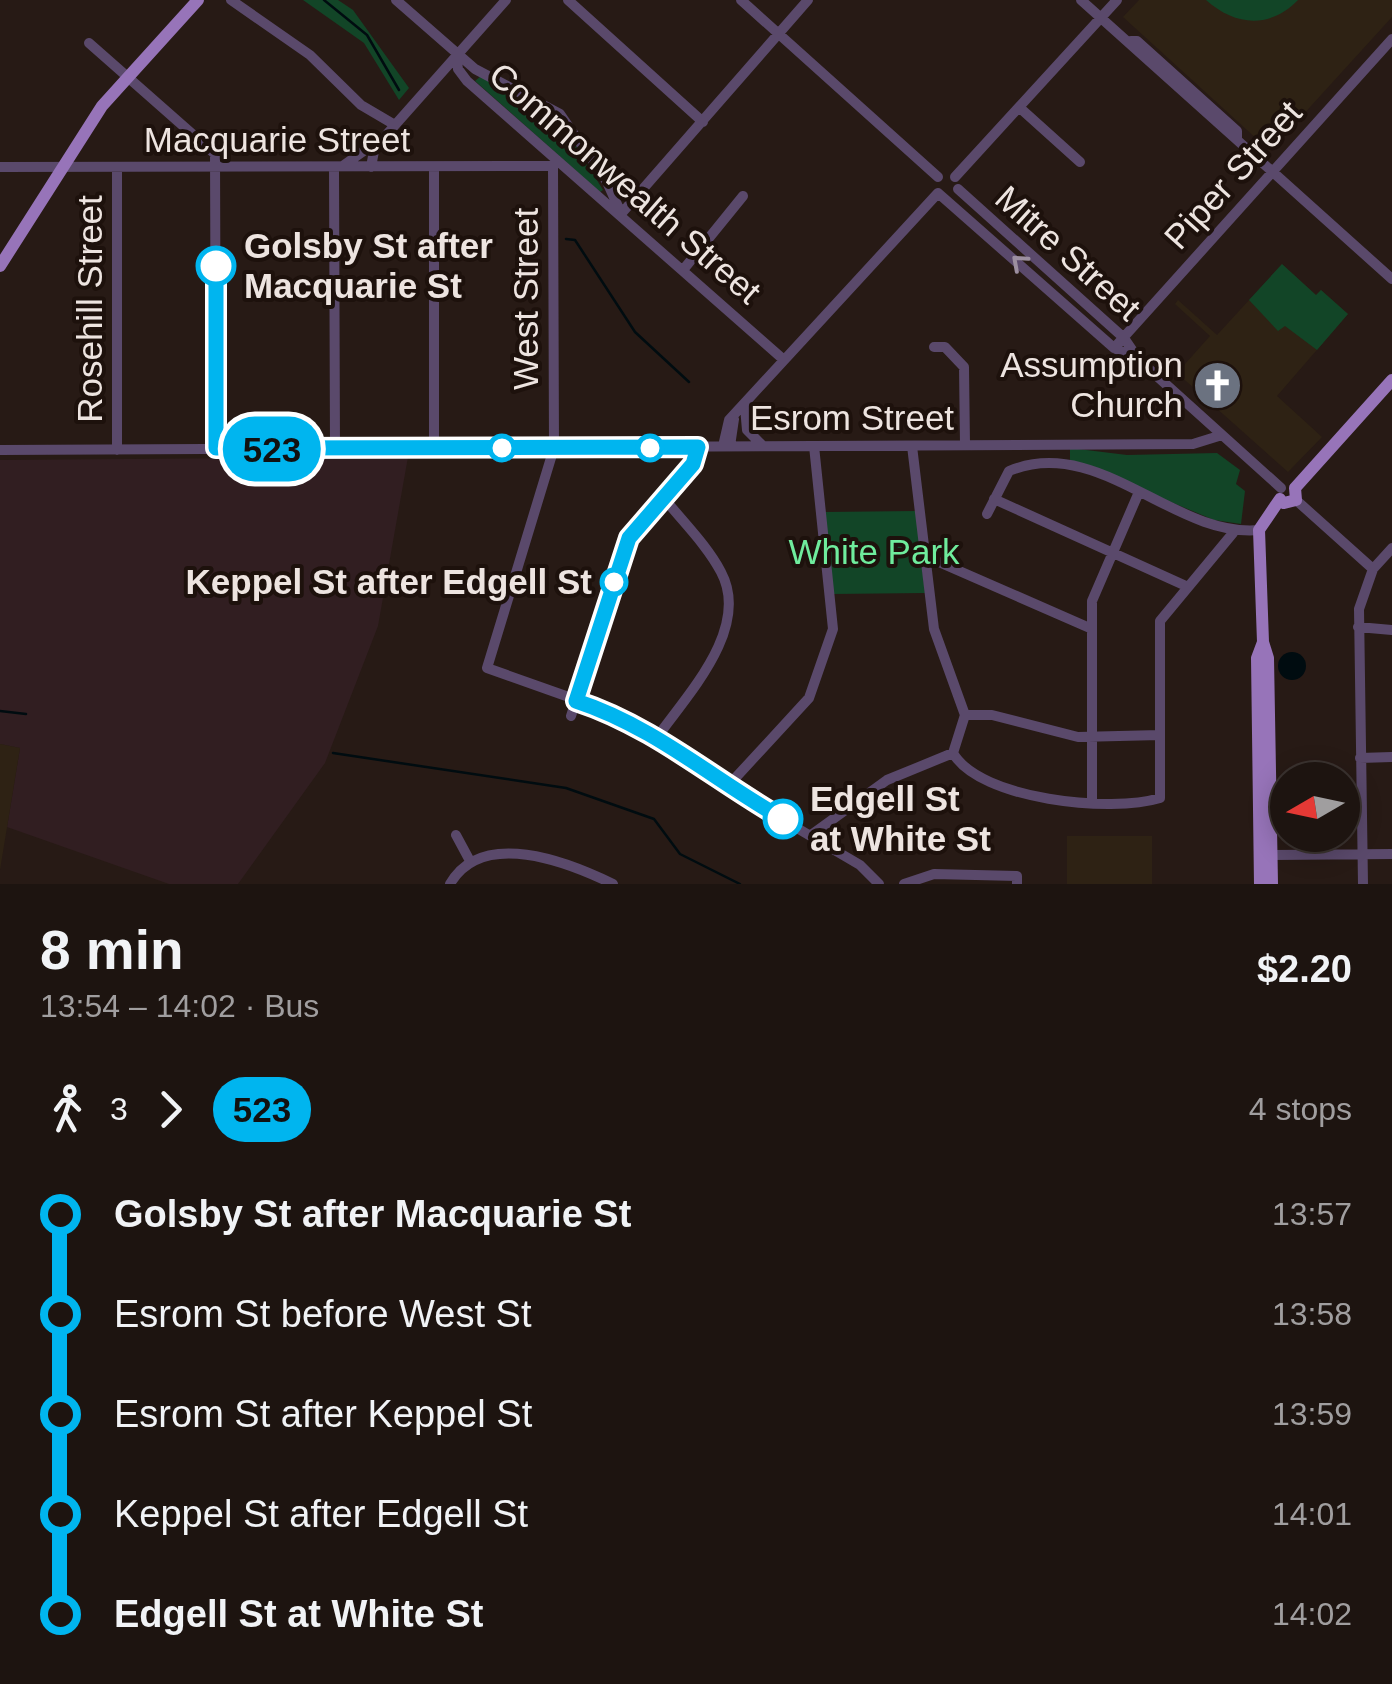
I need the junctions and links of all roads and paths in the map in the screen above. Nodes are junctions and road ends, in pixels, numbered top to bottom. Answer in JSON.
{"nodes":[{"id":1,"x":198,"y":0,"type":"edge"},
{"id":2,"x":231,"y":0,"type":"edge"},
{"id":3,"x":396,"y":0,"type":"edge"},
{"id":4,"x":506,"y":0,"type":"edge"},
{"id":5,"x":568,"y":0,"type":"edge"},
{"id":6,"x":741,"y":0,"type":"edge"},
{"id":7,"x":808,"y":0,"type":"edge"},
{"id":8,"x":1081,"y":0,"type":"edge"},
{"id":9,"x":1117,"y":0,"type":"edge"},
{"id":10,"x":1102,"y":17,"type":"junction"},
{"id":11,"x":778,"y":33,"type":"junction"},
{"id":12,"x":1392,"y":39,"type":"edge"},
{"id":13,"x":89,"y":43,"type":"dead end"},
{"id":14,"x":456,"y":55,"type":"junction"},
{"id":15,"x":475,"y":69,"type":"junction"},
{"id":16,"x":129,"y":74,"type":"junction"},
{"id":17,"x":468,"y":81,"type":"junction"},
{"id":18,"x":1020,"y":108,"type":"junction"},
{"id":19,"x":704,"y":122,"type":"junction"},
{"id":20,"x":391,"y":129,"type":"junction"},
{"id":21,"x":372,"y":149,"type":"junction"},
{"id":22,"x":1080,"y":162,"type":"dead end"},
{"id":23,"x":555,"y":164,"type":"junction"},
{"id":24,"x":0,"y":167,"type":"edge"},
{"id":25,"x":216,"y":167,"type":"junction"},
{"id":26,"x":336,"y":167,"type":"junction"},
{"id":27,"x":367,"y":167,"type":"junction"},
{"id":28,"x":388,"y":167,"type":"junction"},
{"id":29,"x":59,"y":168,"type":"junction"},
{"id":30,"x":117,"y":168,"type":"junction"},
{"id":31,"x":434,"y":168,"type":"junction"},
{"id":32,"x":1273,"y":172,"type":"junction"},
{"id":33,"x":938,"y":177,"type":"junction"},
{"id":34,"x":956,"y":183,"type":"junction"},
{"id":35,"x":942,"y":195,"type":"junction"},
{"id":36,"x":744,"y":196,"type":"dead end"},
{"id":37,"x":621,"y":214,"type":"junction"},
{"id":38,"x":0,"y":266,"type":"edge"},
{"id":39,"x":683,"y":270,"type":"junction"},
{"id":40,"x":1392,"y":279,"type":"edge"},
{"id":41,"x":1124,"y":338,"type":"junction"},
{"id":42,"x":934,"y":347,"type":"dead end"},
{"id":43,"x":1114,"y":348,"type":"junction"},
{"id":44,"x":784,"y":360,"type":"junction"},
{"id":45,"x":1139,"y":360,"type":"junction"},
{"id":46,"x":1392,"y":380,"type":"edge"},
{"id":47,"x":744,"y":406,"type":"junction"},
{"id":48,"x":729,"y":423,"type":"junction"},
{"id":49,"x":1222,"y":436,"type":"junction"},
{"id":50,"x":965,"y":444,"type":"junction"},
{"id":51,"x":1066,"y":444,"type":"junction"},
{"id":52,"x":726,"y":446,"type":"junction"},
{"id":53,"x":763,"y":446,"type":"junction"},
{"id":54,"x":814,"y":446,"type":"junction"},
{"id":55,"x":912,"y":446,"type":"junction"},
{"id":56,"x":702,"y":447,"type":"junction"},
{"id":57,"x":216,"y":448,"type":"junction"},
{"id":58,"x":554,"y":448,"type":"junction"},
{"id":59,"x":335,"y":449,"type":"junction"},
{"id":60,"x":434,"y":449,"type":"junction"},
{"id":61,"x":0,"y":450,"type":"edge"},
{"id":62,"x":117,"y":450,"type":"junction"},
{"id":63,"x":1067,"y":464,"type":"junction"},
{"id":64,"x":1140,"y":492,"type":"junction"},
{"id":65,"x":1288,"y":495,"type":"junction"},
{"id":66,"x":664,"y":498,"type":"junction"},
{"id":67,"x":994,"y":499,"type":"junction"},
{"id":68,"x":987,"y":514,"type":"dead end"},
{"id":69,"x":1259,"y":530,"type":"junction"},
{"id":70,"x":1233,"y":533,"type":"junction"},
{"id":71,"x":1392,"y":548,"type":"edge"},
{"id":72,"x":1112,"y":554,"type":"junction"},
{"id":73,"x":925,"y":556,"type":"junction"},
{"id":74,"x":1374,"y":569,"type":"junction"},
{"id":75,"x":1186,"y":586,"type":"junction"},
{"id":76,"x":1358,"y":628,"type":"junction"},
{"id":77,"x":1092,"y":630,"type":"junction"},
{"id":78,"x":1392,"y":630,"type":"edge"},
{"id":79,"x":1263,"y":642,"type":"junction"},
{"id":80,"x":576,"y":701,"type":"junction"},
{"id":81,"x":572,"y":716,"type":"dead end"},
{"id":82,"x":965,"y":716,"type":"junction"},
{"id":83,"x":1160,"y":735,"type":"junction"},
{"id":84,"x":658,"y":736,"type":"junction"},
{"id":85,"x":1092,"y":737,"type":"junction"},
{"id":86,"x":953,"y":754,"type":"junction"},
{"id":87,"x":1392,"y":757,"type":"edge"},
{"id":88,"x":1360,"y":758,"type":"junction"},
{"id":89,"x":727,"y":786,"type":"junction"},
{"id":90,"x":1092,"y":802,"type":"junction"},
{"id":91,"x":456,"y":835,"type":"dead end"},
{"id":92,"x":810,"y":835,"type":"junction"},
{"id":93,"x":1362,"y":854,"type":"junction"},
{"id":94,"x":1392,"y":854,"type":"edge"},
{"id":95,"x":1272,"y":855,"type":"junction"},
{"id":96,"x":470,"y":861,"type":"junction"},
{"id":97,"x":450,"y":884,"type":"edge"},
{"id":98,"x":614,"y":884,"type":"edge"},
{"id":99,"x":880,"y":884,"type":"edge"},
{"id":100,"x":904,"y":884,"type":"edge"},
{"id":101,"x":1017,"y":884,"type":"edge"},
{"id":102,"x":1260,"y":884,"type":"edge"},
{"id":103,"x":1272,"y":884,"type":"edge"},
{"id":104,"x":1363,"y":884,"type":"edge"}],
"edges":[{"from":1,"to":16,"type":"main road"},
{"from":2,"to":20,"type":"street"},
{"from":3,"to":14,"type":"street","name":"Commonwealth Street"},
{"from":4,"to":14,"type":"street"},
{"from":5,"to":19,"type":"street"},
{"from":6,"to":11,"type":"street"},
{"from":7,"to":11,"type":"street"},
{"from":8,"to":10,"type":"street"},
{"from":9,"to":10,"type":"street"},
{"from":10,"to":18,"type":"street"},
{"from":10,"to":32,"type":"street"},
{"from":11,"to":19,"type":"street"},
{"from":11,"to":33,"type":"street"},
{"from":12,"to":32,"type":"street","name":"Piper Street"},
{"from":13,"to":16,"type":"street"},
{"from":14,"to":15,"type":"street"},
{"from":14,"to":17,"type":"street","name":"Commonwealth Street"},
{"from":14,"to":20,"type":"street"},
{"from":15,"to":17,"type":"street"},
{"from":15,"to":37,"type":"street"},
{"from":16,"to":25,"type":"street"},
{"from":16,"to":29,"type":"main road"},
{"from":17,"to":23,"type":"street","name":"Commonwealth Street"},
{"from":18,"to":22,"type":"street"},
{"from":18,"to":34,"type":"street"},
{"from":19,"to":37,"type":"street"},
{"from":20,"to":21,"type":"street"},
{"from":21,"to":26,"type":"street"},
{"from":21,"to":27,"type":"street"},
{"from":21,"to":28,"type":"street"},
{"from":23,"to":31,"type":"street","name":"Macquarie Street"},
{"from":23,"to":37,"type":"street","name":"Commonwealth Street"},
{"from":23,"to":58,"type":"street","name":"West Street"},
{"from":24,"to":29,"type":"street","name":"Macquarie Street"},
{"from":25,"to":26,"type":"street","name":"Macquarie Street"},
{"from":25,"to":30,"type":"street","name":"Macquarie Street"},
{"from":25,"to":57,"type":"street"},
{"from":26,"to":27,"type":"street","name":"Macquarie Street"},
{"from":26,"to":59,"type":"street"},
{"from":27,"to":28,"type":"street","name":"Macquarie Street"},
{"from":28,"to":31,"type":"street","name":"Macquarie Street"},
{"from":29,"to":30,"type":"street","name":"Macquarie Street"},
{"from":29,"to":38,"type":"main road"},
{"from":30,"to":62,"type":"street","name":"Rosehill Street"},
{"from":31,"to":60,"type":"street"},
{"from":32,"to":40,"type":"street"},
{"from":32,"to":41,"type":"street","name":"Piper Street"},
{"from":33,"to":34,"type":"street"},
{"from":33,"to":35,"type":"street"},
{"from":34,"to":35,"type":"street"},
{"from":34,"to":41,"type":"street","name":"Mitre Street"},
{"from":43,"to":35,"type":"street","name":"Mitre Street","one_way":true},
{"from":35,"to":44,"type":"street"},
{"from":36,"to":39,"type":"street"},
{"from":37,"to":39,"type":"street","name":"Commonwealth Street"},
{"from":39,"to":44,"type":"street","name":"Commonwealth Street"},
{"from":41,"to":43,"type":"street","name":"Piper Street"},
{"from":41,"to":45,"type":"street","name":"Mitre Street"},
{"from":42,"to":50,"type":"street"},
{"from":43,"to":45,"type":"street","name":"Mitre Street"},
{"from":44,"to":47,"type":"street"},
{"from":45,"to":49,"type":"street","name":"Mitre Street"},
{"from":46,"to":65,"type":"main road"},
{"from":47,"to":48,"type":"street"},
{"from":47,"to":53,"type":"street"},
{"from":48,"to":52,"type":"street"},
{"from":48,"to":56,"type":"street"},
{"from":49,"to":51,"type":"street","name":"Esrom Street"},
{"from":49,"to":65,"type":"street","name":"Mitre Street"},
{"from":50,"to":51,"type":"street","name":"Esrom Street"},
{"from":50,"to":55,"type":"street","name":"Esrom Street"},
{"from":51,"to":63,"type":"street"},
{"from":52,"to":53,"type":"street","name":"Esrom Street"},
{"from":52,"to":56,"type":"street","name":"Esrom Street"},
{"from":53,"to":54,"type":"street","name":"Esrom Street"},
{"from":54,"to":55,"type":"street","name":"Esrom Street"},
{"from":54,"to":89,"type":"street"},
{"from":55,"to":73,"type":"street"},
{"from":56,"to":58,"type":"street","name":"Esrom Street"},
{"from":56,"to":66,"type":"street"},
{"from":57,"to":59,"type":"street","name":"Esrom Street"},
{"from":57,"to":62,"type":"street","name":"Esrom Street"},
{"from":58,"to":60,"type":"street","name":"Esrom Street"},
{"from":58,"to":80,"type":"street","name":"West Street"},
{"from":59,"to":60,"type":"street","name":"Esrom Street"},
{"from":61,"to":62,"type":"street","name":"Esrom Street"},
{"from":63,"to":64,"type":"street"},
{"from":63,"to":67,"type":"street"},
{"from":64,"to":70,"type":"street"},
{"from":64,"to":72,"type":"street"},
{"from":65,"to":69,"type":"main road"},
{"from":65,"to":74,"type":"street","name":"Mitre Street"},
{"from":66,"to":80,"type":"street"},
{"from":66,"to":84,"type":"street"},
{"from":67,"to":68,"type":"street"},
{"from":67,"to":72,"type":"street"},
{"from":69,"to":70,"type":"street"},
{"from":69,"to":79,"type":"main road"},
{"from":70,"to":75,"type":"street"},
{"from":71,"to":74,"type":"street"},
{"from":72,"to":75,"type":"street"},
{"from":72,"to":77,"type":"street"},
{"from":73,"to":77,"type":"street"},
{"from":73,"to":82,"type":"street"},
{"from":74,"to":76,"type":"street"},
{"from":75,"to":83,"type":"street"},
{"from":76,"to":78,"type":"street"},
{"from":76,"to":88,"type":"street"},
{"from":77,"to":85,"type":"street"},
{"from":79,"to":95,"type":"main road"},
{"from":79,"to":102,"type":"main road"},
{"from":80,"to":81,"type":"street"},
{"from":80,"to":84,"type":"street"},
{"from":82,"to":85,"type":"street"},
{"from":82,"to":86,"type":"street"},
{"from":83,"to":85,"type":"street"},
{"from":83,"to":90,"type":"street"},
{"from":84,"to":89,"type":"street"},
{"from":85,"to":90,"type":"street"},
{"from":86,"to":90,"type":"street"},
{"from":86,"to":92,"type":"street"},
{"from":87,"to":88,"type":"street"},
{"from":88,"to":93,"type":"street"},
{"from":89,"to":92,"type":"street"},
{"from":91,"to":96,"type":"street"},
{"from":92,"to":99,"type":"street"},
{"from":93,"to":94,"type":"street"},
{"from":93,"to":95,"type":"street"},
{"from":93,"to":104,"type":"street"},
{"from":95,"to":103,"type":"main road"},
{"from":96,"to":97,"type":"street"},
{"from":96,"to":98,"type":"street"},
{"from":100,"to":101,"type":"street"}]}
